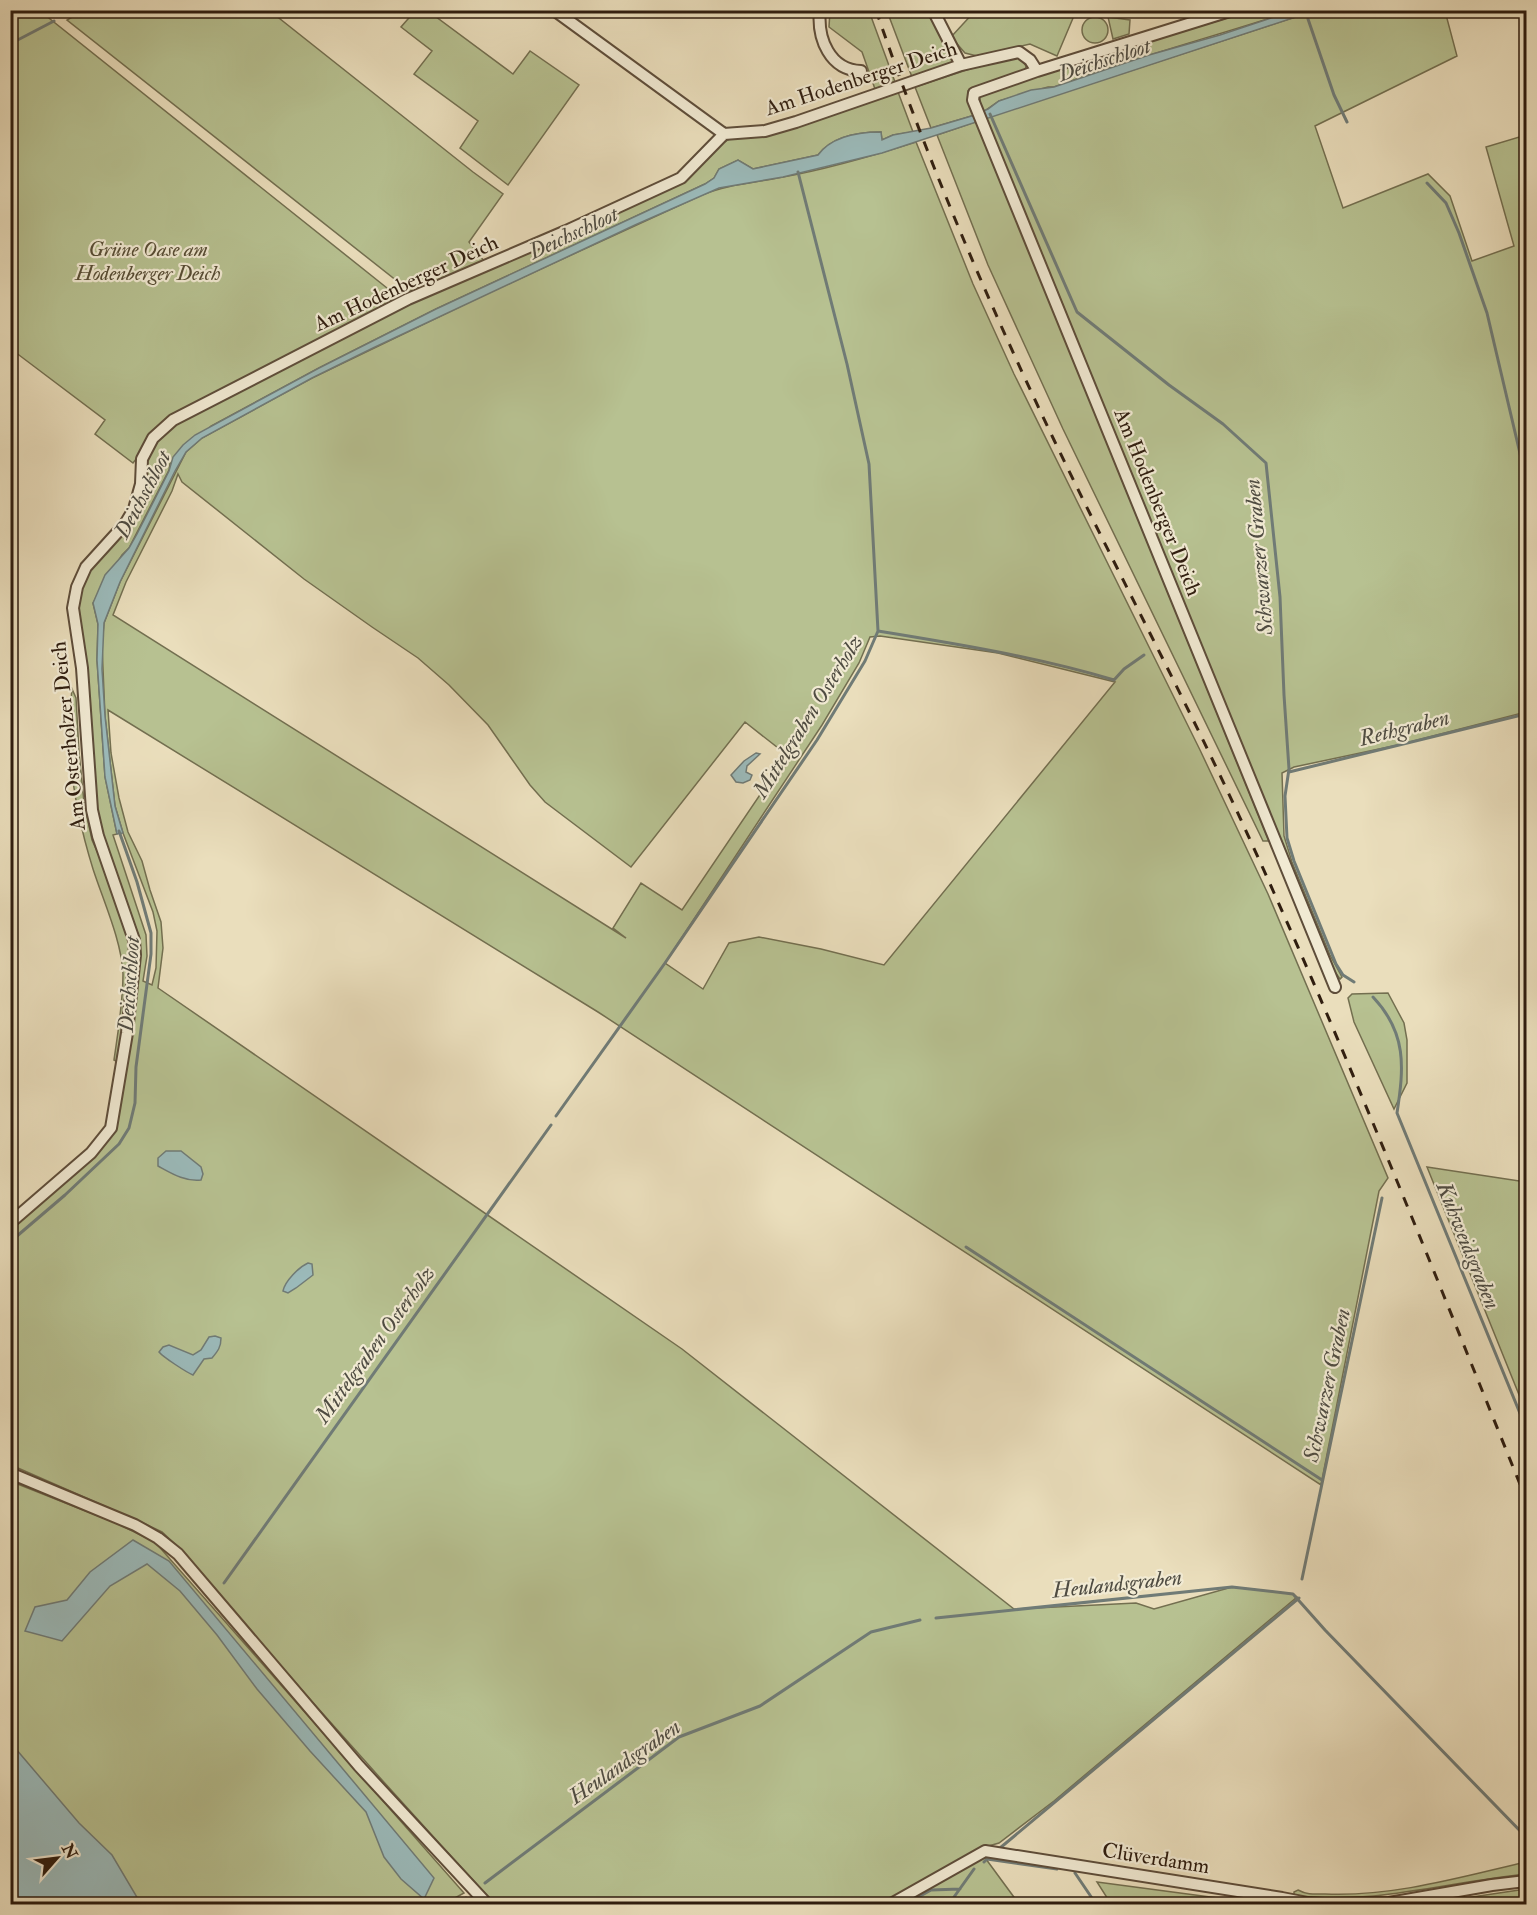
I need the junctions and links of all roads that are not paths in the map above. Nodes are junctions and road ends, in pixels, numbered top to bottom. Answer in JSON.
{"nodes":[{"id":1,"x":554,"y":10,"type":"edge"},
{"id":2,"x":820,"y":10,"type":"edge"},
{"id":3,"x":933,"y":10,"type":"edge"},
{"id":4,"x":1233,"y":10,"type":"edge"},
{"id":5,"x":961,"y":65,"type":"junction"},
{"id":6,"x":861,"y":71,"type":"dead end"},
{"id":7,"x":1037,"y":71,"type":"junction"},
{"id":8,"x":724,"y":134,"type":"junction"},
{"id":9,"x":76,"y":627,"type":"joint"},
{"id":10,"x":1335,"y":987,"type":"dead end"},
{"id":11,"x":10,"y":1222,"type":"edge"},
{"id":12,"x":10,"y":1473,"type":"edge"},
{"id":13,"x":1527,"y":1881,"type":"edge"},
{"id":14,"x":487,"y":1905,"type":"edge"},
{"id":15,"x":891,"y":1905,"type":"edge"},
{"id":16,"x":1324,"y":1905,"type":"edge"},
{"id":17,"x":1333,"y":1905,"type":"edge"}],
"edges":[{"from":1,"to":8,"type":"street"},
{"from":2,"to":6,"type":"street"},
{"from":3,"to":5,"type":"street"},
{"from":4,"to":7,"type":"street","name":"Am Hodenberger Deich"},
{"from":5,"to":7,"type":"street","name":"Am Hodenberger Deich"},
{"from":5,"to":8,"type":"street","name":"Am Hodenberger Deich"},
{"from":7,"to":10,"type":"street","name":"Am Hodenberger Deich"},
{"from":8,"to":9,"type":"street","name":"Am Hodenberger Deich"},
{"from":9,"to":11,"type":"street","name":"Am Osterholzer Deich"},
{"from":12,"to":14,"type":"street"},
{"from":13,"to":17,"type":"street"},
{"from":15,"to":16,"type":"street","name":"Clüverdamm"}]}
